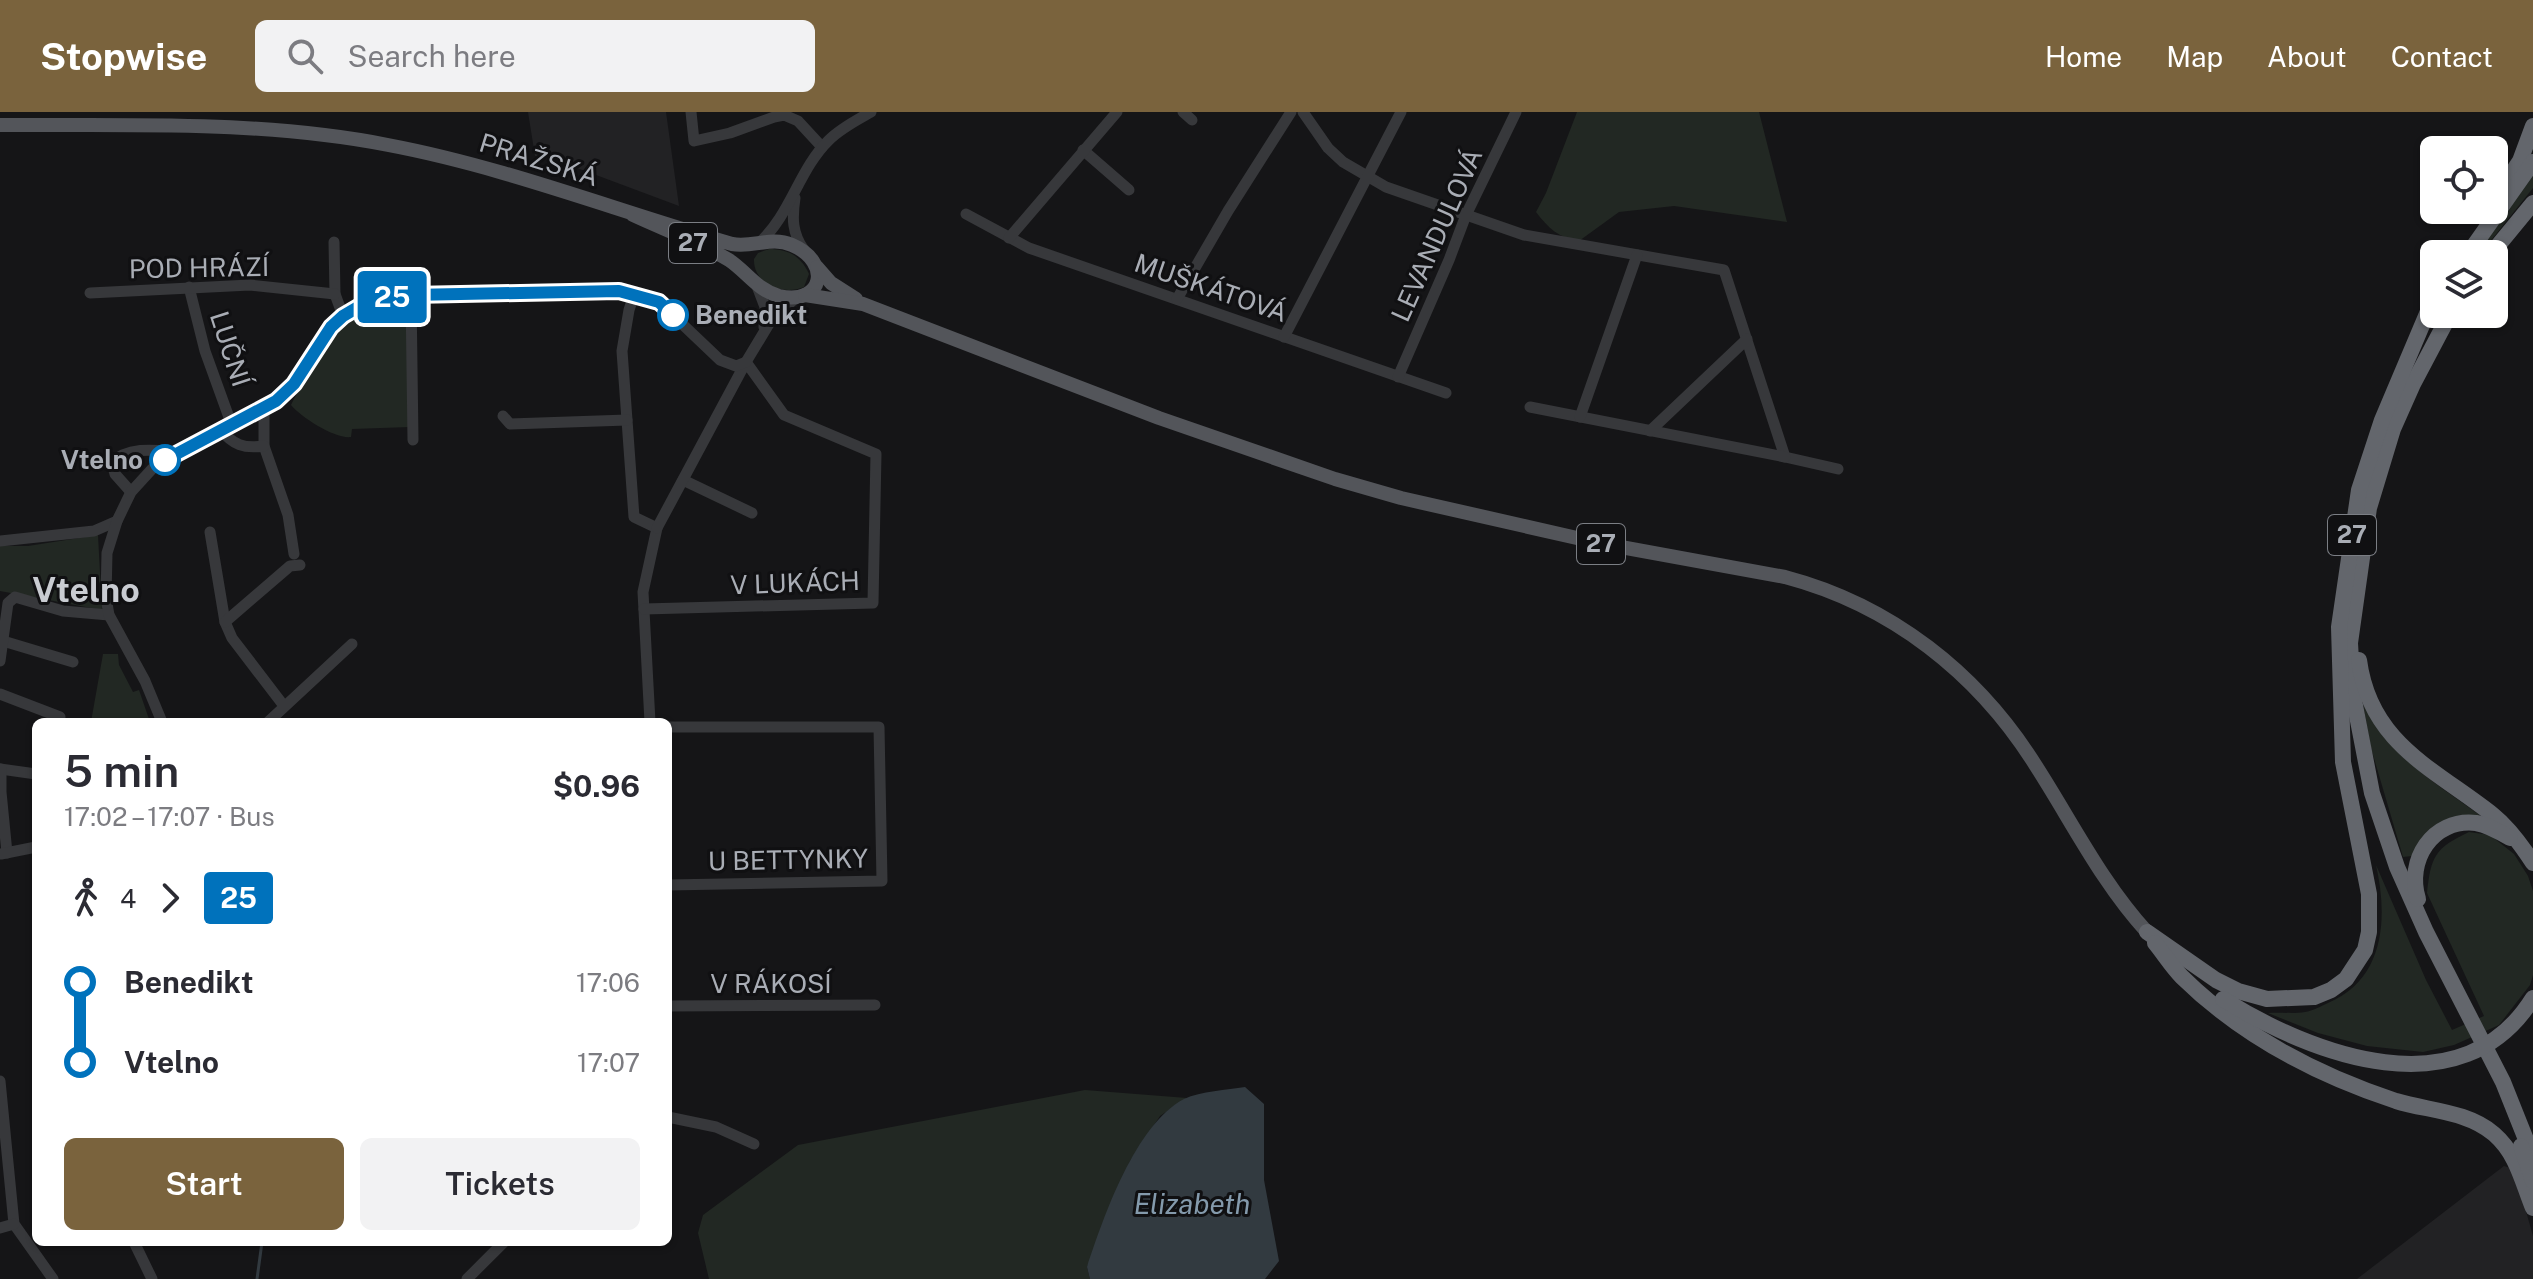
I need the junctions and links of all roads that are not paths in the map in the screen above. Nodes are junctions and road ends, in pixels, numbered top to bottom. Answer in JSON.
{"nodes":[{"id":1,"x":691,"y":112,"type":"edge"},
{"id":2,"x":871,"y":112,"type":"edge"},
{"id":3,"x":1117,"y":112,"type":"edge"},
{"id":4,"x":1291,"y":112,"type":"edge"},
{"id":5,"x":1303,"y":112,"type":"edge"},
{"id":6,"x":1401,"y":112,"type":"edge"},
{"id":7,"x":1516,"y":112,"type":"edge"},
{"id":8,"x":788,"y":114,"type":"edge"},
{"id":9,"x":0,"y":125,"type":"edge"},
{"id":10,"x":2533,"y":126,"type":"edge"},
{"id":11,"x":822,"y":147,"type":"junction"},
{"id":12,"x":1083,"y":150,"type":"junction"},
{"id":13,"x":2533,"y":162,"type":"edge"},
{"id":14,"x":1367,"y":178,"type":"junction"},
{"id":15,"x":2508,"y":179,"type":"edge"},
{"id":16,"x":1129,"y":190,"type":"dead end"},
{"id":17,"x":796,"y":193,"type":"junction"},
{"id":18,"x":2533,"y":203,"type":"edge"},
{"id":19,"x":966,"y":214,"type":"dead end"},
{"id":20,"x":633,"y":215,"type":"junction"},
{"id":21,"x":1466,"y":215,"type":"junction"},
{"id":22,"x":2533,"y":216,"type":"edge"},
{"id":23,"x":1009,"y":238,"type":"junction"},
{"id":24,"x":2478,"y":240,"type":"edge"},
{"id":25,"x":2504,"y":240,"type":"edge"},
{"id":26,"x":2508,"y":240,"type":"edge"},
{"id":27,"x":334,"y":242,"type":"dead end"},
{"id":28,"x":756,"y":244,"type":"junction"},
{"id":29,"x":1637,"y":255,"type":"junction"},
{"id":30,"x":812,"y":261,"type":"junction"},
{"id":31,"x":752,"y":280,"type":"junction"},
{"id":32,"x":189,"y":287,"type":"junction"},
{"id":33,"x":90,"y":293,"type":"dead end"},
{"id":34,"x":335,"y":294,"type":"junction"},
{"id":35,"x":411,"y":295,"type":"junction"},
{"id":36,"x":634,"y":295,"type":"junction"},
{"id":37,"x":801,"y":296,"type":"junction"},
{"id":38,"x":1177,"y":299,"type":"junction"},
{"id":39,"x":863,"y":304,"type":"junction"},
{"id":40,"x":343,"y":316,"type":"junction"},
{"id":41,"x":2420,"y":328,"type":"edge"},
{"id":42,"x":2425,"y":328,"type":"edge"},
{"id":43,"x":2443,"y":328,"type":"edge"},
{"id":44,"x":763,"y":332,"type":"junction"},
{"id":45,"x":1284,"y":337,"type":"junction"},
{"id":46,"x":1747,"y":339,"type":"junction"},
{"id":47,"x":746,"y":362,"type":"junction"},
{"id":48,"x":2400,"y":375,"type":"junction"},
{"id":49,"x":1398,"y":377,"type":"junction"},
{"id":50,"x":1446,"y":393,"type":"dead end"},
{"id":51,"x":264,"y":407,"type":"junction"},
{"id":52,"x":1530,"y":407,"type":"dead end"},
{"id":53,"x":503,"y":416,"type":"dead end"},
{"id":54,"x":1580,"y":417,"type":"junction"},
{"id":55,"x":627,"y":420,"type":"junction"},
{"id":56,"x":226,"y":426,"type":"junction"},
{"id":57,"x":1650,"y":431,"type":"junction"},
{"id":58,"x":413,"y":440,"type":"dead end"},
{"id":59,"x":264,"y":446,"type":"junction"},
{"id":60,"x":177,"y":452,"type":"junction"},
{"id":61,"x":1785,"y":457,"type":"junction"},
{"id":62,"x":1838,"y":469,"type":"dead end"},
{"id":63,"x":683,"y":480,"type":"junction"},
{"id":64,"x":131,"y":492,"type":"junction"},
{"id":65,"x":752,"y":513,"type":"dead end"},
{"id":66,"x":117,"y":521,"type":"junction"},
{"id":67,"x":657,"y":528,"type":"junction"},
{"id":68,"x":210,"y":532,"type":"dead end"},
{"id":69,"x":0,"y":541,"type":"edge"},
{"id":70,"x":294,"y":554,"type":"dead end"},
{"id":71,"x":300,"y":565,"type":"dead end"},
{"id":72,"x":2355,"y":599,"type":"junction"},
{"id":73,"x":644,"y":609,"type":"junction"},
{"id":74,"x":109,"y":615,"type":"junction"},
{"id":75,"x":225,"y":622,"type":"junction"},
{"id":76,"x":3,"y":641,"type":"junction"},
{"id":77,"x":352,"y":644,"type":"dead end"},
{"id":78,"x":0,"y":661,"type":"edge"},
{"id":79,"x":73,"y":662,"type":"dead end"},
{"id":80,"x":0,"y":694,"type":"edge"},
{"id":81,"x":2342,"y":701,"type":"junction"},
{"id":82,"x":284,"y":706,"type":"junction"},
{"id":83,"x":60,"y":717,"type":"dead end"},
{"id":84,"x":160,"y":718,"type":"edge"},
{"id":85,"x":272,"y":718,"type":"edge"},
{"id":86,"x":650,"y":718,"type":"edge"},
{"id":87,"x":672,"y":727,"type":"edge"},
{"id":88,"x":1,"y":769,"type":"edge"},
{"id":89,"x":32,"y":773,"type":"edge"},
{"id":90,"x":2519,"y":843,"type":"junction"},
{"id":91,"x":32,"y":848,"type":"edge"},
{"id":92,"x":4,"y":854,"type":"edge"},
{"id":93,"x":2533,"y":863,"type":"edge"},
{"id":94,"x":672,"y":885,"type":"edge"},
{"id":95,"x":2147,"y":932,"type":"junction"},
{"id":96,"x":2533,"y":998,"type":"edge"},
{"id":97,"x":875,"y":1005,"type":"dead end"},
{"id":98,"x":672,"y":1006,"type":"edge"},
{"id":99,"x":2463,"y":1010,"type":"junction"},
{"id":100,"x":0,"y":1081,"type":"edge"},
{"id":101,"x":2499,"y":1084,"type":"junction"},
{"id":102,"x":2,"y":1110,"type":"edge"},
{"id":103,"x":672,"y":1118,"type":"edge"},
{"id":104,"x":754,"y":1144,"type":"dead end"},
{"id":105,"x":2533,"y":1157,"type":"edge"},
{"id":106,"x":2533,"y":1181,"type":"edge"},
{"id":107,"x":2533,"y":1208,"type":"edge"},
{"id":108,"x":14,"y":1224,"type":"junction"},
{"id":109,"x":0,"y":1228,"type":"edge"},
{"id":110,"x":136,"y":1246,"type":"edge"},
{"id":111,"x":500,"y":1246,"type":"edge"},
{"id":112,"x":53,"y":1279,"type":"edge"},
{"id":113,"x":152,"y":1279,"type":"edge"},
{"id":114,"x":467,"y":1279,"type":"edge"}],
"edges":[{"from":1,"to":8,"type":"street"},
{"from":2,"to":11,"type":"street"},
{"from":3,"to":12,"type":"street"},
{"from":4,"to":38,"type":"street"},
{"from":5,"to":14,"type":"street"},
{"from":6,"to":14,"type":"street"},
{"from":7,"to":21,"type":"street","name":"LEVANDULOVÁ"},
{"from":8,"to":11,"type":"street"},
{"from":9,"to":20,"type":"main road","name":"PRAŽSKÁ","number":"27"},
{"from":10,"to":15,"type":"highway"},
{"from":11,"to":17,"type":"street"},
{"from":12,"to":16,"type":"street"},
{"from":12,"to":23,"type":"street"},
{"from":13,"to":24,"type":"highway"},
{"from":14,"to":21,"type":"street"},
{"from":14,"to":45,"type":"street"},
{"from":17,"to":28,"type":"street"},
{"from":17,"to":30,"type":"street"},
{"from":18,"to":25,"type":"highway"},
{"from":19,"to":23,"type":"street","name":"MUŠKÁTOVÁ"},
{"from":20,"to":28,"type":"main road","name":"PRAŽSKÁ","number":"27"},
{"from":20,"to":31,"type":"main road","name":"PRAŽSKÁ","number":"27"},
{"from":21,"to":29,"type":"street"},
{"from":21,"to":49,"type":"street","name":"LEVANDULOVÁ"},
{"from":22,"to":26,"type":"highway"},
{"from":23,"to":38,"type":"street","name":"MUŠKÁTOVÁ"},
{"from":27,"to":34,"type":"street"},
{"from":28,"to":30,"type":"main road","name":"PRAŽSKÁ","number":"27"},
{"from":28,"to":31,"type":"main road","number":"27"},
{"from":29,"to":46,"type":"street"},
{"from":29,"to":54,"type":"street"},
{"from":30,"to":37,"type":"main road"},
{"from":30,"to":39,"type":"main road","name":"PRAŽSKÁ","number":"27"},
{"from":31,"to":37,"type":"main road","name":"PRAŽSKÁ","number":"27"},
{"from":31,"to":44,"type":"street"},
{"from":32,"to":33,"type":"street","name":"POD HRÁZÍ"},
{"from":32,"to":34,"type":"street","name":"POD HRÁZÍ"},
{"from":32,"to":56,"type":"street","name":"LUČNÍ"},
{"from":34,"to":40,"type":"street"},
{"from":35,"to":36,"type":"street"},
{"from":35,"to":40,"type":"street"},
{"from":35,"to":58,"type":"street"},
{"from":36,"to":47,"type":"street"},
{"from":36,"to":55,"type":"street"},
{"from":37,"to":39,"type":"main road","name":"PRAŽSKÁ","number":"27"},
{"from":37,"to":44,"type":"street"},
{"from":38,"to":45,"type":"street","name":"MUŠKÁTOVÁ"},
{"from":39,"to":95,"type":"main road","number":"27"},
{"from":40,"to":51,"type":"street"},
{"from":41,"to":48,"type":"highway"},
{"from":42,"to":48,"type":"highway","number":"27"},
{"from":43,"to":72,"type":"highway","number":"27"},
{"from":44,"to":47,"type":"street"},
{"from":45,"to":49,"type":"street","name":"MUŠKÁTOVÁ"},
{"from":46,"to":57,"type":"street"},
{"from":46,"to":61,"type":"street"},
{"from":47,"to":63,"type":"street"},
{"from":47,"to":73,"type":"street","name":"V LUKÁCH"},
{"from":48,"to":81,"type":"highway","number":"27"},
{"from":49,"to":50,"type":"street","name":"MUŠKÁTOVÁ"},
{"from":51,"to":56,"type":"street"},
{"from":51,"to":59,"type":"street"},
{"from":52,"to":54,"type":"street"},
{"from":53,"to":55,"type":"street"},
{"from":54,"to":57,"type":"street"},
{"from":55,"to":67,"type":"street"},
{"from":56,"to":59,"type":"street"},
{"from":56,"to":60,"type":"street"},
{"from":57,"to":61,"type":"street"},
{"from":59,"to":70,"type":"street"},
{"from":60,"to":64,"type":"street"},
{"from":60,"to":64,"type":"street"},
{"from":61,"to":62,"type":"street"},
{"from":63,"to":65,"type":"street"},
{"from":63,"to":67,"type":"street"},
{"from":64,"to":66,"type":"street"},
{"from":66,"to":69,"type":"street"},
{"from":66,"to":74,"type":"street"},
{"from":67,"to":73,"type":"street"},
{"from":68,"to":75,"type":"street"},
{"from":71,"to":75,"type":"street"},
{"from":72,"to":90,"type":"highway"},
{"from":72,"to":99,"type":"highway"},
{"from":73,"to":86,"type":"street"},
{"from":74,"to":76,"type":"street"},
{"from":74,"to":84,"type":"street"},
{"from":75,"to":82,"type":"street"},
{"from":76,"to":78,"type":"street"},
{"from":76,"to":79,"type":"street"},
{"from":77,"to":82,"type":"street"},
{"from":80,"to":83,"type":"street"},
{"from":81,"to":95,"type":"highway"},
{"from":81,"to":99,"type":"highway"},
{"from":82,"to":85,"type":"street"},
{"from":87,"to":94,"type":"street","name":"U BETTYNKY"},
{"from":88,"to":89,"type":"street"},
{"from":88,"to":92,"type":"street"},
{"from":90,"to":93,"type":"highway"},
{"from":90,"to":99,"type":"highway"},
{"from":91,"to":92,"type":"street"},
{"from":95,"to":96,"type":"highway"},
{"from":95,"to":107,"type":"highway"},
{"from":97,"to":98,"type":"street","name":"V RÁKOSÍ"},
{"from":99,"to":101,"type":"highway"},
{"from":100,"to":102,"type":"street"},
{"from":101,"to":105,"type":"highway"},
{"from":101,"to":106,"type":"highway"},
{"from":102,"to":108,"type":"street"},
{"from":103,"to":104,"type":"street"},
{"from":108,"to":109,"type":"street"},
{"from":108,"to":112,"type":"street"},
{"from":110,"to":113,"type":"street"},
{"from":111,"to":114,"type":"street"}]}
